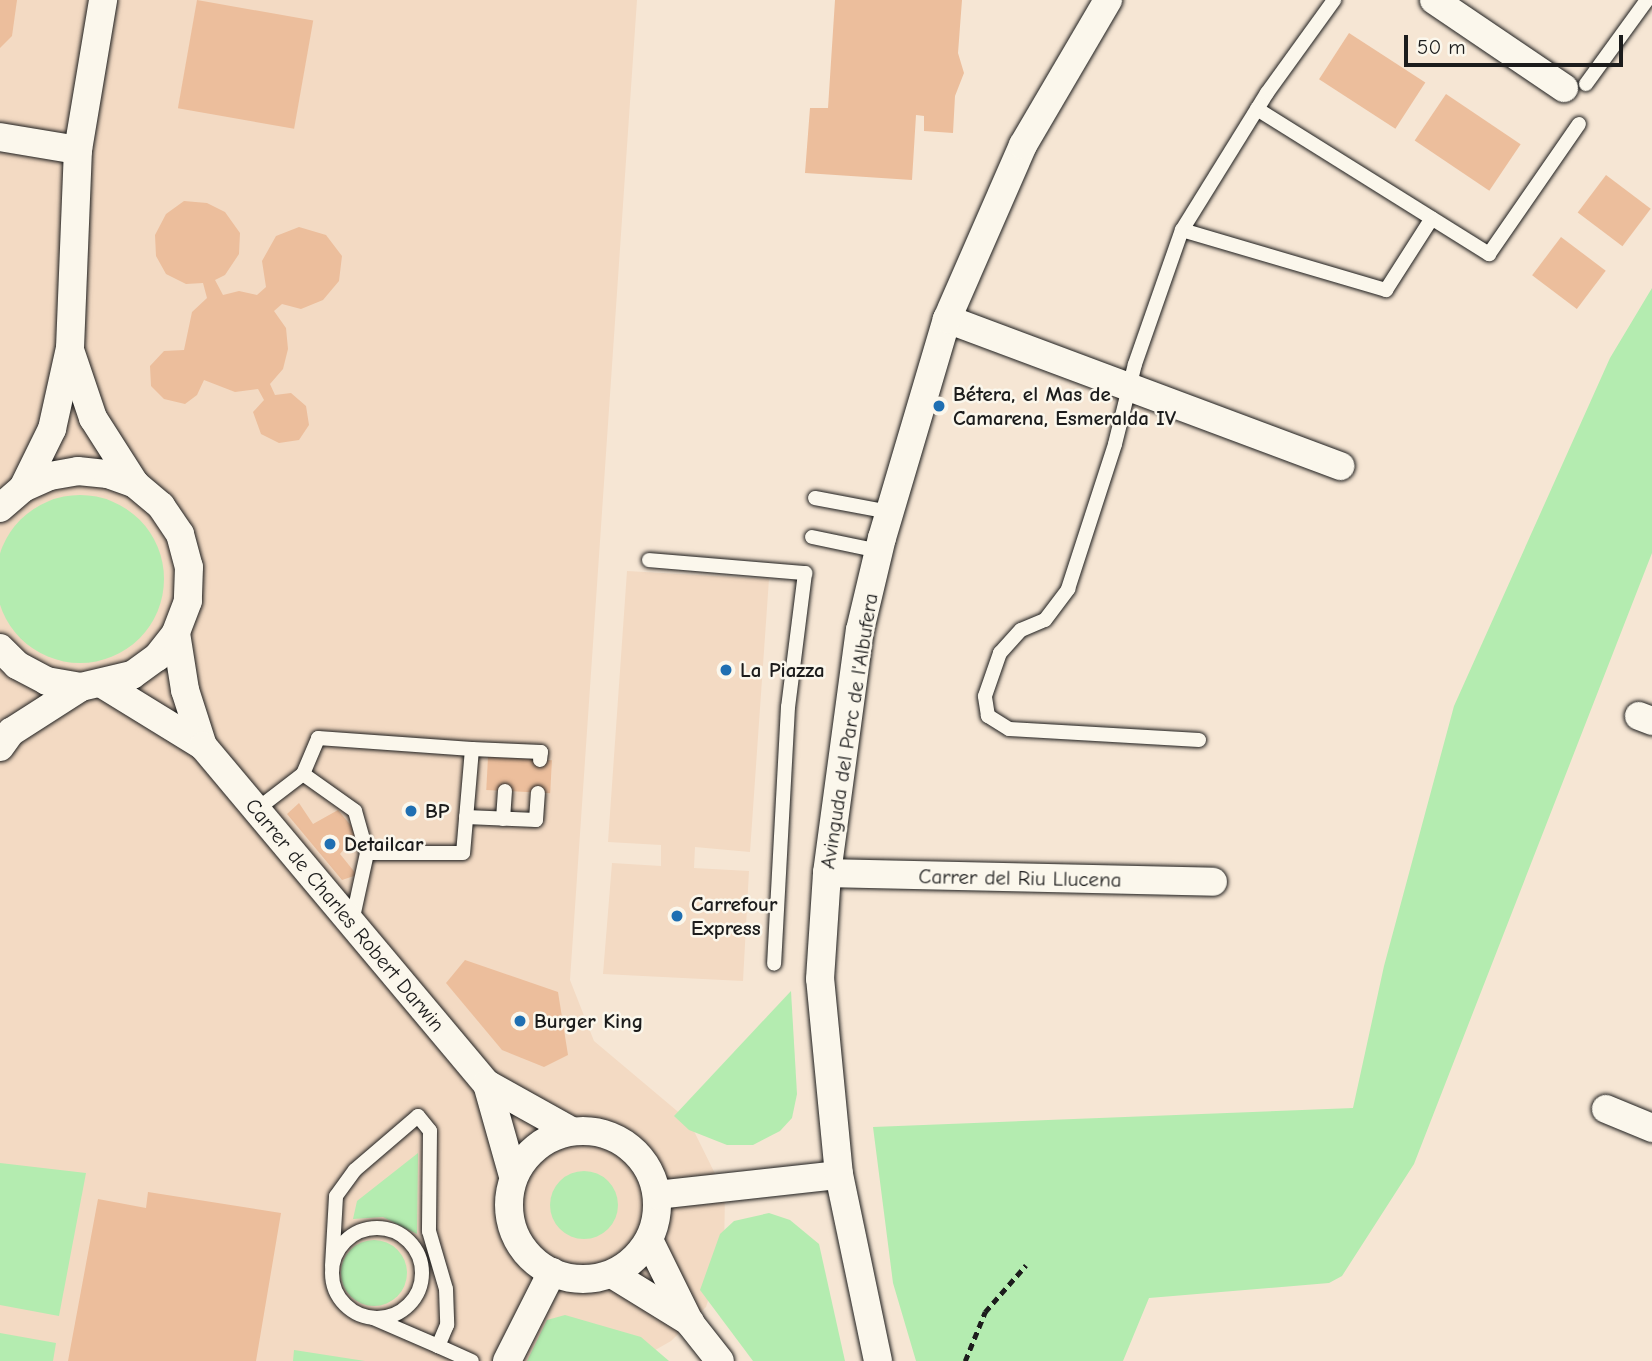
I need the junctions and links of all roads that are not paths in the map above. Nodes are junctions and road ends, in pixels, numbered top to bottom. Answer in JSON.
{"nodes":[{"id":1,"x":103,"y":0,"type":"edge"},
{"id":2,"x":1108,"y":0,"type":"edge"},
{"id":3,"x":1334,"y":0,"type":"edge"},
{"id":4,"x":1434,"y":0,"type":"edge"},
{"id":5,"x":1647,"y":0,"type":"edge"},
{"id":6,"x":1575,"y":86,"type":"joint"},
{"id":7,"x":1257,"y":109,"type":"junction"},
{"id":8,"x":1579,"y":124,"type":"dead end"},
{"id":9,"x":0,"y":137,"type":"edge"},
{"id":10,"x":78,"y":150,"type":"junction"},
{"id":11,"x":1432,"y":218,"type":"junction"},
{"id":12,"x":1182,"y":230,"type":"junction"},
{"id":13,"x":947,"y":319,"type":"junction"},
{"id":14,"x":69,"y":348,"type":"junction"},
{"id":15,"x":1131,"y":386,"type":"junction"},
{"id":16,"x":1340,"y":466,"type":"dead end"},
{"id":17,"x":135,"y":484,"type":"junction"},
{"id":18,"x":23,"y":488,"type":"junction"},
{"id":19,"x":816,"y":498,"type":"dead end"},
{"id":20,"x":0,"y":508,"type":"edge"},
{"id":21,"x":890,"y":512,"type":"junction"},
{"id":22,"x":812,"y":537,"type":"dead end"},
{"id":23,"x":879,"y":551,"type":"junction"},
{"id":24,"x":649,"y":560,"type":"dead end"},
{"id":25,"x":176,"y":633,"type":"junction"},
{"id":26,"x":0,"y":648,"type":"edge"},
{"id":27,"x":93,"y":686,"type":"junction"},
{"id":28,"x":1199,"y":740,"type":"dead end"},
{"id":29,"x":203,"y":746,"type":"junction"},
{"id":30,"x":0,"y":747,"type":"edge"},
{"id":31,"x":472,"y":750,"type":"junction"},
{"id":32,"x":540,"y":760,"type":"dead end"},
{"id":33,"x":303,"y":774,"type":"junction"},
{"id":34,"x":505,"y":791,"type":"dead end"},
{"id":35,"x":538,"y":793,"type":"dead end"},
{"id":36,"x":257,"y":810,"type":"junction"},
{"id":37,"x":466,"y":817,"type":"junction"},
{"id":38,"x":503,"y":819,"type":"junction"},
{"id":39,"x":367,"y":853,"type":"junction"},
{"id":40,"x":827,"y":873,"type":"junction"},
{"id":41,"x":1213,"y":882,"type":"dead end"},
{"id":42,"x":352,"y":923,"type":"junction"},
{"id":43,"x":774,"y":964,"type":"dead end"},
{"id":44,"x":487,"y":1084,"type":"junction"},
{"id":45,"x":1606,"y":1108,"type":"dead end"},
{"id":46,"x":1652,"y":1128,"type":"edge"},
{"id":47,"x":570,"y":1131,"type":"junction"},
{"id":48,"x":839,"y":1175,"type":"junction"},
{"id":49,"x":513,"y":1176,"type":"junction"},
{"id":50,"x":657,"y":1195,"type":"junction"},
{"id":51,"x":649,"y":1240,"type":"junction"},
{"id":52,"x":332,"y":1266,"type":"junction"},
{"id":53,"x":552,"y":1272,"type":"junction"},
{"id":54,"x":612,"y":1273,"type":"junction"},
{"id":55,"x":373,"y":1318,"type":"junction"},
{"id":56,"x":690,"y":1323,"type":"junction"},
{"id":57,"x":438,"y":1346,"type":"junction"},
{"id":58,"x":472,"y":1361,"type":"edge"},
{"id":59,"x":507,"y":1361,"type":"edge"},
{"id":60,"x":720,"y":1361,"type":"edge"},
{"id":61,"x":878,"y":1361,"type":"edge"}],
"edges":[{"from":1,"to":10,"type":"street"},
{"from":2,"to":13,"type":"street","name":"Avinguda del Parc de l'Albufera"},
{"from":3,"to":7,"type":"lane"},
{"from":4,"to":6,"type":"street"},
{"from":5,"to":6,"type":"lane"},
{"from":7,"to":11,"type":"lane"},
{"from":7,"to":12,"type":"lane"},
{"from":8,"to":11,"type":"lane"},
{"from":9,"to":10,"type":"street"},
{"from":10,"to":14,"type":"street"},
{"from":11,"to":12,"type":"lane"},
{"from":12,"to":15,"type":"lane"},
{"from":13,"to":15,"type":"street"},
{"from":13,"to":21,"type":"street","name":"Avinguda del Parc de l'Albufera"},
{"from":14,"to":17,"type":"street"},
{"from":14,"to":18,"type":"street"},
{"from":15,"to":16,"type":"street"},
{"from":15,"to":28,"type":"lane"},
{"from":17,"to":18,"type":"street"},
{"from":17,"to":25,"type":"street"},
{"from":18,"to":20,"type":"street"},
{"from":19,"to":21,"type":"lane"},
{"from":21,"to":23,"type":"street","name":"Avinguda del Parc de l'Albufera"},
{"from":22,"to":23,"type":"lane"},
{"from":23,"to":40,"type":"street","name":"Avinguda del Parc de l'Albufera"},
{"from":24,"to":43,"type":"lane"},
{"from":25,"to":27,"type":"street"},
{"from":25,"to":29,"type":"street","name":"Carrer de Charles Robert Darwin"},
{"from":26,"to":27,"type":"street"},
{"from":27,"to":29,"type":"street","name":"Carrer de Charles Robert Darwin"},
{"from":27,"to":30,"type":"street"},
{"from":29,"to":36,"type":"street","name":"Carrer de Charles Robert Darwin"},
{"from":31,"to":32,"type":"lane"},
{"from":31,"to":33,"type":"lane"},
{"from":31,"to":37,"type":"lane"},
{"from":33,"to":36,"type":"lane"},
{"from":33,"to":39,"type":"lane"},
{"from":34,"to":38,"type":"lane"},
{"from":35,"to":38,"type":"lane"},
{"from":36,"to":42,"type":"street","name":"Carrer de Charles Robert Darwin"},
{"from":37,"to":38,"type":"lane"},
{"from":37,"to":39,"type":"lane"},
{"from":39,"to":42,"type":"lane"},
{"from":40,"to":41,"type":"street","name":"Carrer del Riu Llucena"},
{"from":40,"to":48,"type":"street","name":"Avinguda del Parc de l'Albufera"},
{"from":42,"to":44,"type":"street","name":"Carrer de Charles Robert Darwin"},
{"from":44,"to":47,"type":"street","name":"Carrer de Charles Robert Darwin"},
{"from":44,"to":49,"type":"street","name":"Carrer de Charles Robert Darwin"},
{"from":45,"to":46,"type":"street"},
{"from":47,"to":49,"type":"street"},
{"from":47,"to":50,"type":"street"},
{"from":48,"to":50,"type":"street"},
{"from":48,"to":61,"type":"street","name":"Avinguda del Parc de l'Albufera"},
{"from":49,"to":53,"type":"street"},
{"from":50,"to":51,"type":"street"},
{"from":51,"to":54,"type":"street"},
{"from":51,"to":56,"type":"street"},
{"from":52,"to":55,"type":"lane"},
{"from":52,"to":55,"type":"lane"},
{"from":52,"to":57,"type":"lane"},
{"from":53,"to":54,"type":"street"},
{"from":53,"to":59,"type":"street"},
{"from":54,"to":56,"type":"street"},
{"from":55,"to":57,"type":"lane"},
{"from":56,"to":60,"type":"street"},
{"from":57,"to":58,"type":"lane"}]}
